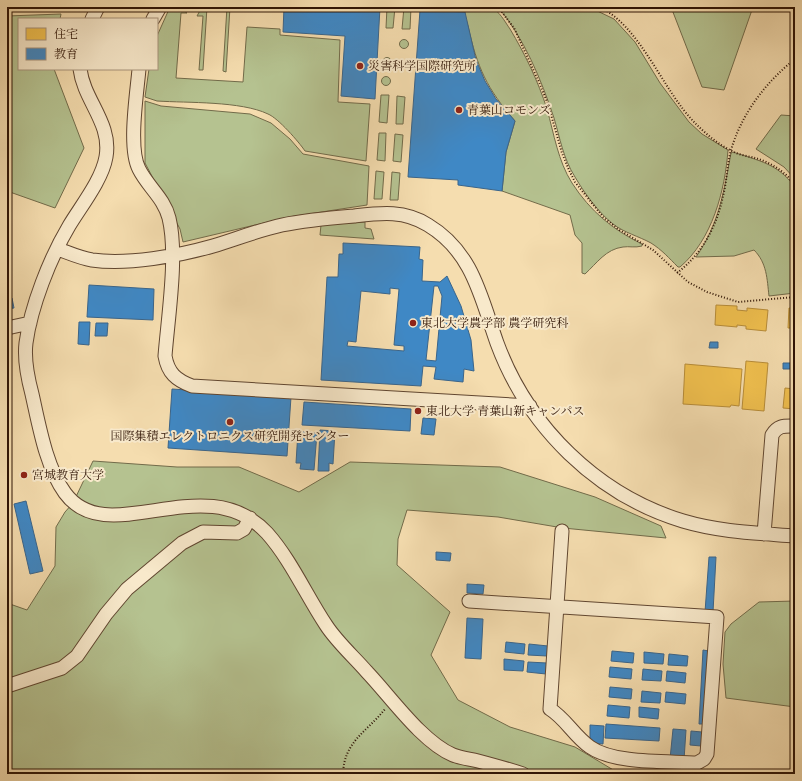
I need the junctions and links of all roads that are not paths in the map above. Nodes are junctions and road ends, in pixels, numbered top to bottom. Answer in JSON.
{"nodes":[{"id":1,"x":98,"y":7,"type":"edge"},
{"id":2,"x":160,"y":7,"type":"edge"},
{"id":3,"x":92,"y":18,"type":"edge"},
{"id":4,"x":154,"y":18,"type":"edge"},
{"id":5,"x":80,"y":70,"type":"edge"},
{"id":6,"x":139,"y":70,"type":"edge"},
{"id":7,"x":58,"y":249,"type":"junction"},
{"id":8,"x":172,"y":255,"type":"junction"},
{"id":9,"x":30,"y":323,"type":"junction"},
{"id":10,"x":7,"y":328,"type":"edge"},
{"id":11,"x":530,"y":406,"type":"junction"},
{"id":12,"x":795,"y":426,"type":"edge"},
{"id":13,"x":250,"y":518,"type":"junction"},
{"id":14,"x":562,"y":531,"type":"dead end"},
{"id":15,"x":764,"y":534,"type":"junction"},
{"id":16,"x":795,"y":536,"type":"edge"},
{"id":17,"x":469,"y":601,"type":"dead end"},
{"id":18,"x":557,"y":606,"type":"junction"},
{"id":19,"x":7,"y":686,"type":"edge"},
{"id":20,"x":523,"y":774,"type":"edge"}],
"edges":[{"from":1,"to":3,"type":"street"},
{"from":2,"to":4,"type":"street"},
{"from":5,"to":7,"type":"street"},
{"from":6,"to":8,"type":"street"},
{"from":7,"to":8,"type":"street"},
{"from":7,"to":9,"type":"street"},
{"from":8,"to":11,"type":"street"},
{"from":8,"to":11,"type":"street"},
{"from":9,"to":10,"type":"street"},
{"from":9,"to":13,"type":"street"},
{"from":11,"to":15,"type":"street"},
{"from":12,"to":15,"type":"street"},
{"from":13,"to":19,"type":"street"},
{"from":13,"to":20,"type":"street"},
{"from":14,"to":18,"type":"street"},
{"from":15,"to":16,"type":"street"},
{"from":17,"to":18,"type":"street"},
{"from":18,"to":18,"type":"street"}]}
